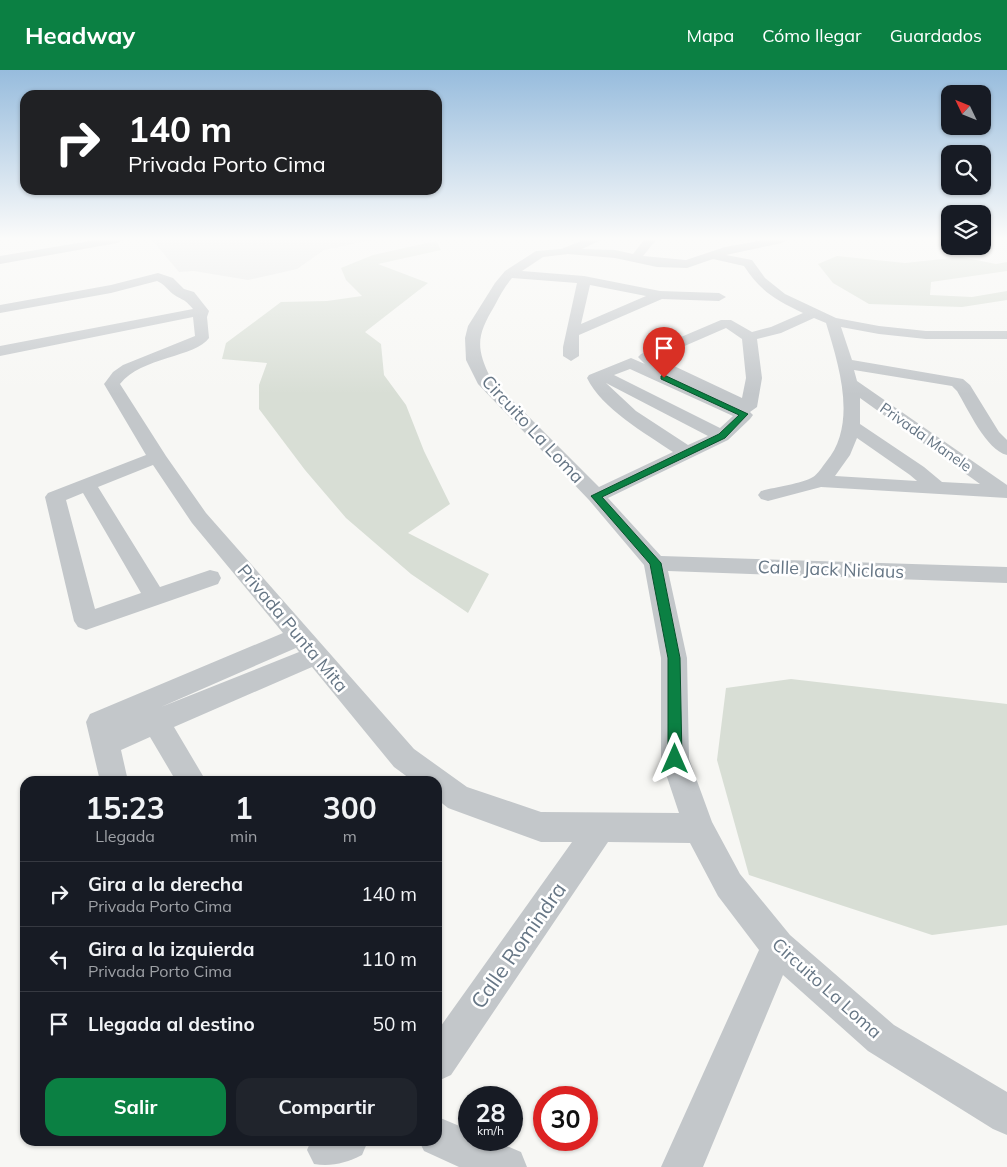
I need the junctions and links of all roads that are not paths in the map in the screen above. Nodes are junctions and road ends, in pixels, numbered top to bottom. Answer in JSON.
{"nodes":[{"id":1,"x":99,"y":291,"type":"edge"},
{"id":2,"x":178,"y":291,"type":"edge"},
{"id":3,"x":498,"y":291,"type":"edge"},
{"id":4,"x":582,"y":291,"type":"edge"},
{"id":5,"x":641,"y":291,"type":"edge"},
{"id":6,"x":773,"y":291,"type":"edge"},
{"id":7,"x":660,"y":295,"type":"junction"},
{"id":8,"x":719,"y":297,"type":"dead end"},
{"id":9,"x":0,"y":309,"type":"edge"},
{"id":10,"x":198,"y":314,"type":"junction"},
{"id":11,"x":814,"y":314,"type":"junction"},
{"id":12,"x":832,"y":321,"type":"junction"},
{"id":13,"x":574,"y":332,"type":"junction"},
{"id":14,"x":749,"y":337,"type":"junction"},
{"id":15,"x":1005,"y":337,"type":"edge"},
{"id":16,"x":0,"y":352,"type":"edge"},
{"id":17,"x":571,"y":356,"type":"dead end"},
{"id":18,"x":847,"y":373,"type":"junction"},
{"id":19,"x":601,"y":374,"type":"junction"},
{"id":20,"x":850,"y":425,"type":"junction"},
{"id":21,"x":722,"y":436,"type":"junction"},
{"id":22,"x":1007,"y":450,"type":"edge"},
{"id":23,"x":688,"y":454,"type":"junction"},
{"id":24,"x":160,"y":460,"type":"junction"},
{"id":25,"x":821,"y":481,"type":"junction"},
{"id":26,"x":937,"y":488,"type":"junction"},
{"id":27,"x":90,"y":489,"type":"junction"},
{"id":28,"x":1006,"y":492,"type":"edge"},
{"id":29,"x":768,"y":495,"type":"dead end"},
{"id":30,"x":596,"y":496,"type":"junction"},
{"id":31,"x":56,"y":502,"type":"joint"},
{"id":32,"x":656,"y":563,"type":"junction"},
{"id":33,"x":1007,"y":574,"type":"edge"},
{"id":34,"x":210,"y":578,"type":"dead end"},
{"id":35,"x":154,"y":596,"type":"junction"},
{"id":36,"x":308,"y":646,"type":"junction"},
{"id":37,"x":150,"y":712,"type":"junction"},
{"id":38,"x":113,"y":776,"type":"edge"},
{"id":39,"x":189,"y":776,"type":"edge"},
{"id":40,"x":428,"y":776,"type":"edge"},
{"id":41,"x":442,"y":786,"type":"edge"},
{"id":42,"x":699,"y":828,"type":"junction"},
{"id":43,"x":599,"y":829,"type":"junction"},
{"id":44,"x":778,"y":946,"type":"junction"},
{"id":45,"x":442,"y":1056,"type":"edge"},
{"id":46,"x":1007,"y":1115,"type":"edge"},
{"id":47,"x":442,"y":1139,"type":"edge"},
{"id":48,"x":506,"y":1167,"type":"edge"},
{"id":49,"x":682,"y":1167,"type":"edge"}],
"edges":[{"from":1,"to":9,"type":"street"},
{"from":2,"to":10,"type":"street"},
{"from":3,"to":30,"type":"street","name":"Circuito La Loma"},
{"from":4,"to":13,"type":"street"},
{"from":5,"to":7,"type":"street"},
{"from":6,"to":11,"type":"street"},
{"from":7,"to":8,"type":"street"},
{"from":7,"to":13,"type":"street"},
{"from":10,"to":16,"type":"street"},
{"from":10,"to":24,"type":"street","name":"Privada Punta Mita"},
{"from":11,"to":12,"type":"street"},
{"from":11,"to":14,"type":"street"},
{"from":12,"to":15,"type":"street"},
{"from":12,"to":18,"type":"street","name":"Privada Manele"},
{"from":13,"to":17,"type":"street"},
{"from":14,"to":14,"type":"street"},
{"from":18,"to":20,"type":"street","name":"Privada Manele"},
{"from":18,"to":22,"type":"street","name":"Privada Manele"},
{"from":18,"to":28,"type":"street","name":"Privada Manele"},
{"from":19,"to":21,"type":"street"},
{"from":19,"to":21,"type":"street"},
{"from":19,"to":23,"type":"street"},
{"from":20,"to":25,"type":"street","name":"Privada Manele"},
{"from":20,"to":26,"type":"street","name":"Privada Manele"},
{"from":21,"to":23,"type":"street"},
{"from":23,"to":30,"type":"street"},
{"from":24,"to":27,"type":"street"},
{"from":24,"to":36,"type":"street","name":"Privada Punta Mita"},
{"from":25,"to":26,"type":"street","name":"Privada Manele"},
{"from":25,"to":29,"type":"street","name":"Privada Manele"},
{"from":26,"to":28,"type":"street","name":"Privada Manele"},
{"from":27,"to":31,"type":"street"},
{"from":27,"to":35,"type":"street"},
{"from":30,"to":32,"type":"street","name":"Circuito La Loma"},
{"from":31,"to":35,"type":"street"},
{"from":32,"to":33,"type":"street","name":"Calle Jack Niclaus"},
{"from":32,"to":42,"type":"street","name":"Circuito La Loma"},
{"from":34,"to":35,"type":"street"},
{"from":36,"to":37,"type":"street"},
{"from":36,"to":40,"type":"street","name":"Privada Punta Mita"},
{"from":37,"to":38,"type":"street"},
{"from":37,"to":39,"type":"street"},
{"from":41,"to":43,"type":"street","name":"Privada Punta Mita"},
{"from":42,"to":43,"type":"street","name":"Privada Punta Mita"},
{"from":42,"to":44,"type":"street","name":"Circuito La Loma"},
{"from":43,"to":45,"type":"street","name":"Calle Romindra"},
{"from":44,"to":46,"type":"street","name":"Circuito La Loma"},
{"from":44,"to":49,"type":"street"},
{"from":47,"to":48,"type":"street"}]}
